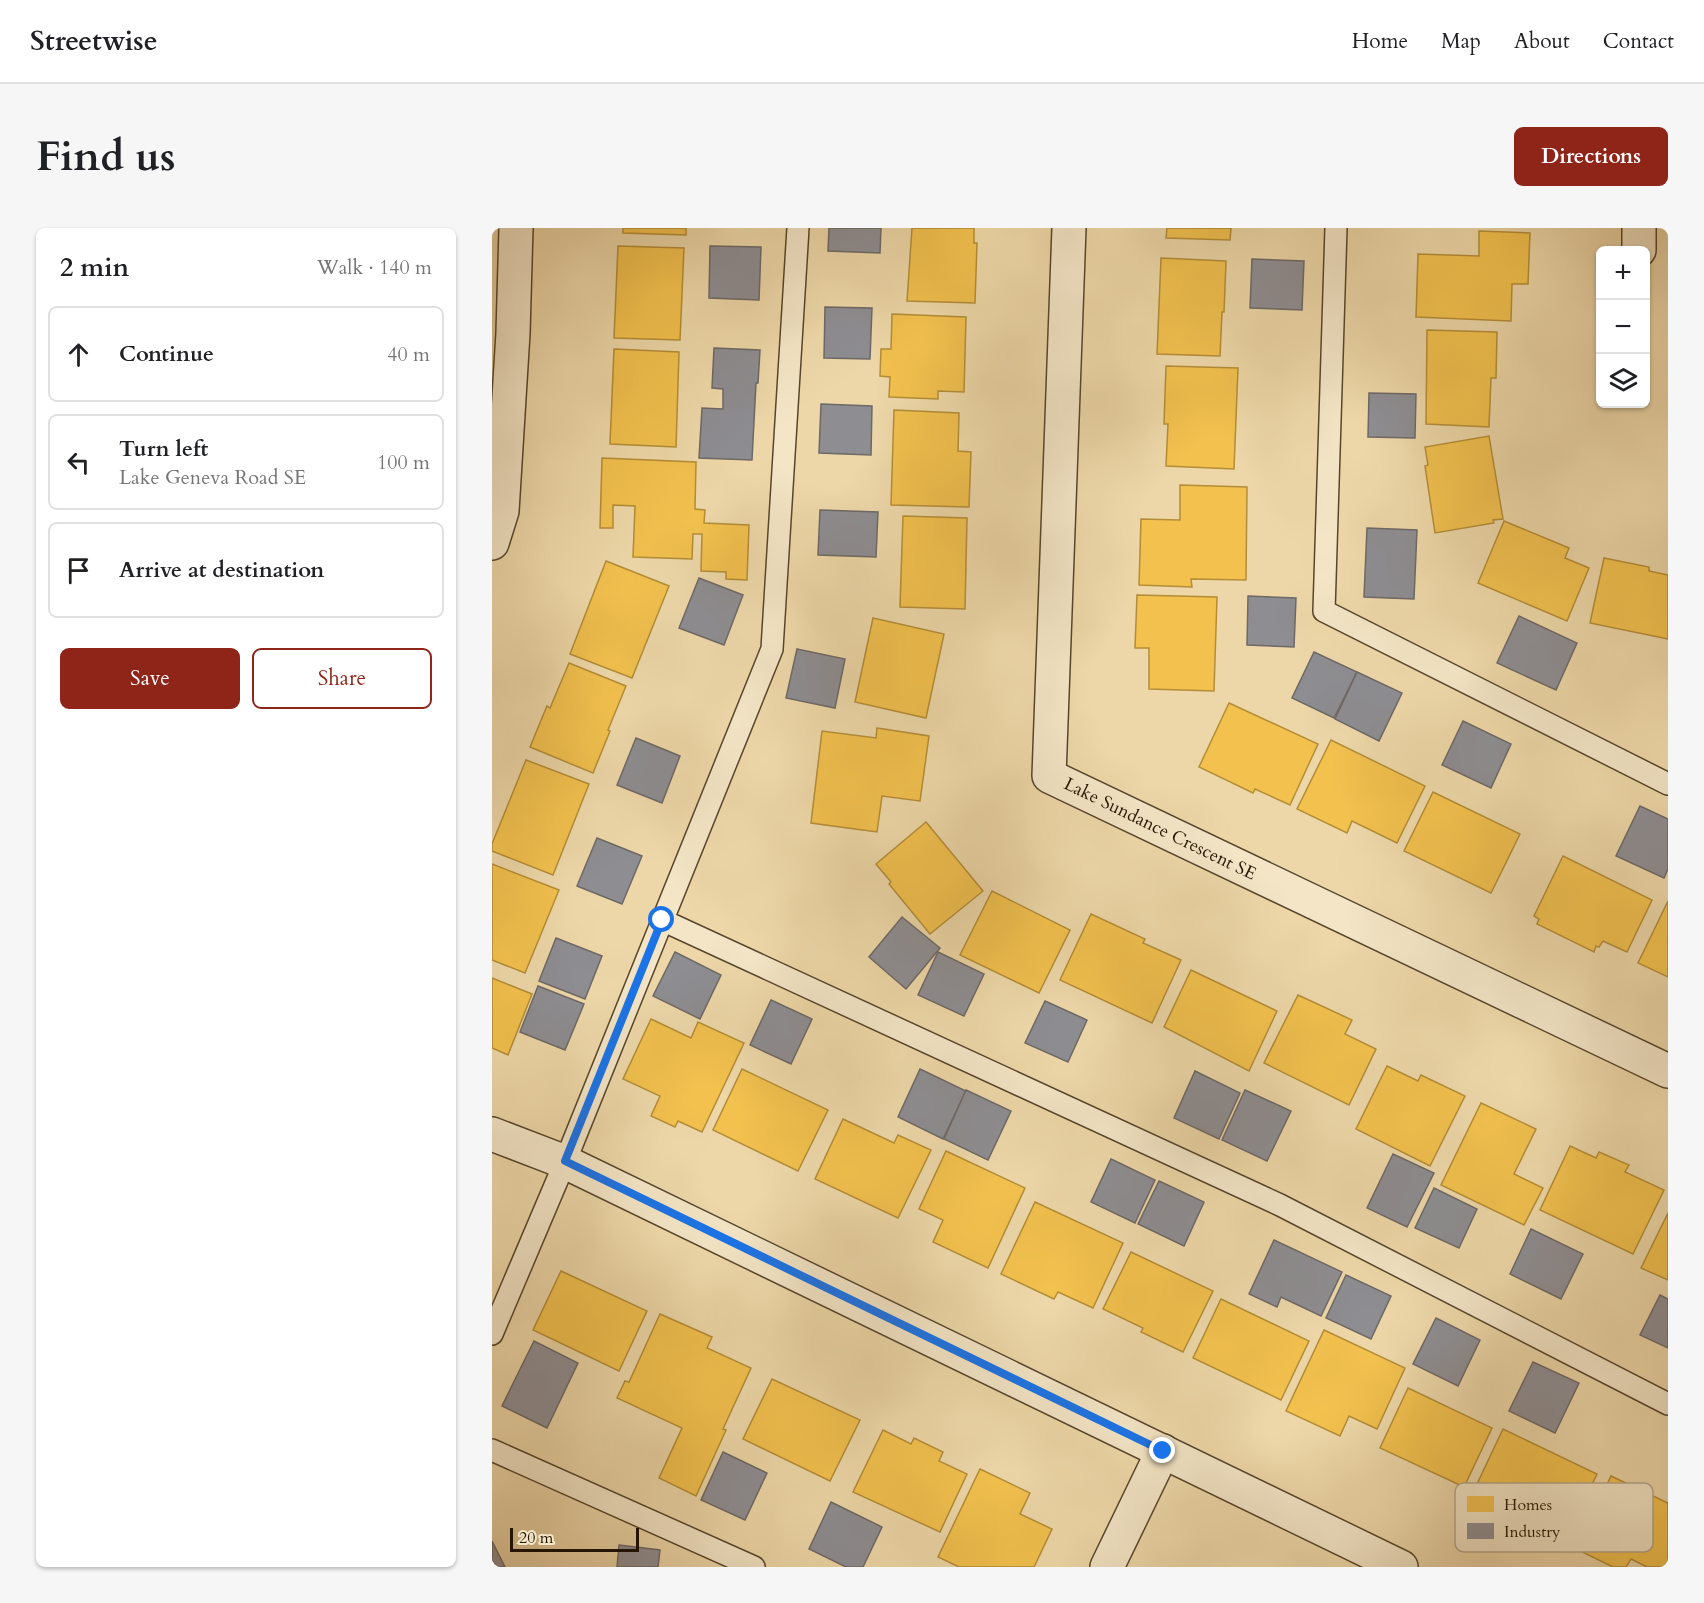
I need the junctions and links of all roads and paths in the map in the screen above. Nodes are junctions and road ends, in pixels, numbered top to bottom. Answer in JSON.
{"nodes":[{"id":1,"x":516,"y":228,"type":"edge"},
{"id":2,"x":798,"y":228,"type":"edge"},
{"id":3,"x":1070,"y":228,"type":"edge"},
{"id":4,"x":1336,"y":228,"type":"edge"},
{"id":5,"x":1639,"y":228,"type":"edge"},
{"id":6,"x":1639,"y":246,"type":"edge"},
{"id":7,"x":492,"y":543,"type":"edge"},
{"id":8,"x":1668,"y":784,"type":"edge"},
{"id":9,"x":662,"y":920,"type":"junction"},
{"id":10,"x":1668,"y":1071,"type":"edge"},
{"id":11,"x":492,"y":1134,"type":"edge"},
{"id":12,"x":565,"y":1161,"type":"junction"},
{"id":13,"x":492,"y":1334,"type":"edge"},
{"id":14,"x":1668,"y":1404,"type":"edge"},
{"id":15,"x":492,"y":1450,"type":"edge"},
{"id":16,"x":1163,"y":1451,"type":"junction"},
{"id":17,"x":754,"y":1567,"type":"edge"},
{"id":18,"x":1107,"y":1567,"type":"edge"},
{"id":19,"x":1401,"y":1567,"type":"edge"}],
"edges":[{"from":1,"to":7,"type":"street"},
{"from":2,"to":9,"type":"lane"},
{"from":3,"to":10,"type":"street","name":"Lake Sundance Crescent SE"},
{"from":4,"to":8,"type":"lane"},
{"from":5,"to":6,"type":"street"},
{"from":9,"to":12,"type":"lane"},
{"from":9,"to":14,"type":"lane"},
{"from":11,"to":12,"type":"street"},
{"from":12,"to":13,"type":"lane"},
{"from":12,"to":16,"type":"street"},
{"from":15,"to":17,"type":"lane"},
{"from":16,"to":18,"type":"street"},
{"from":16,"to":19,"type":"street"}]}
